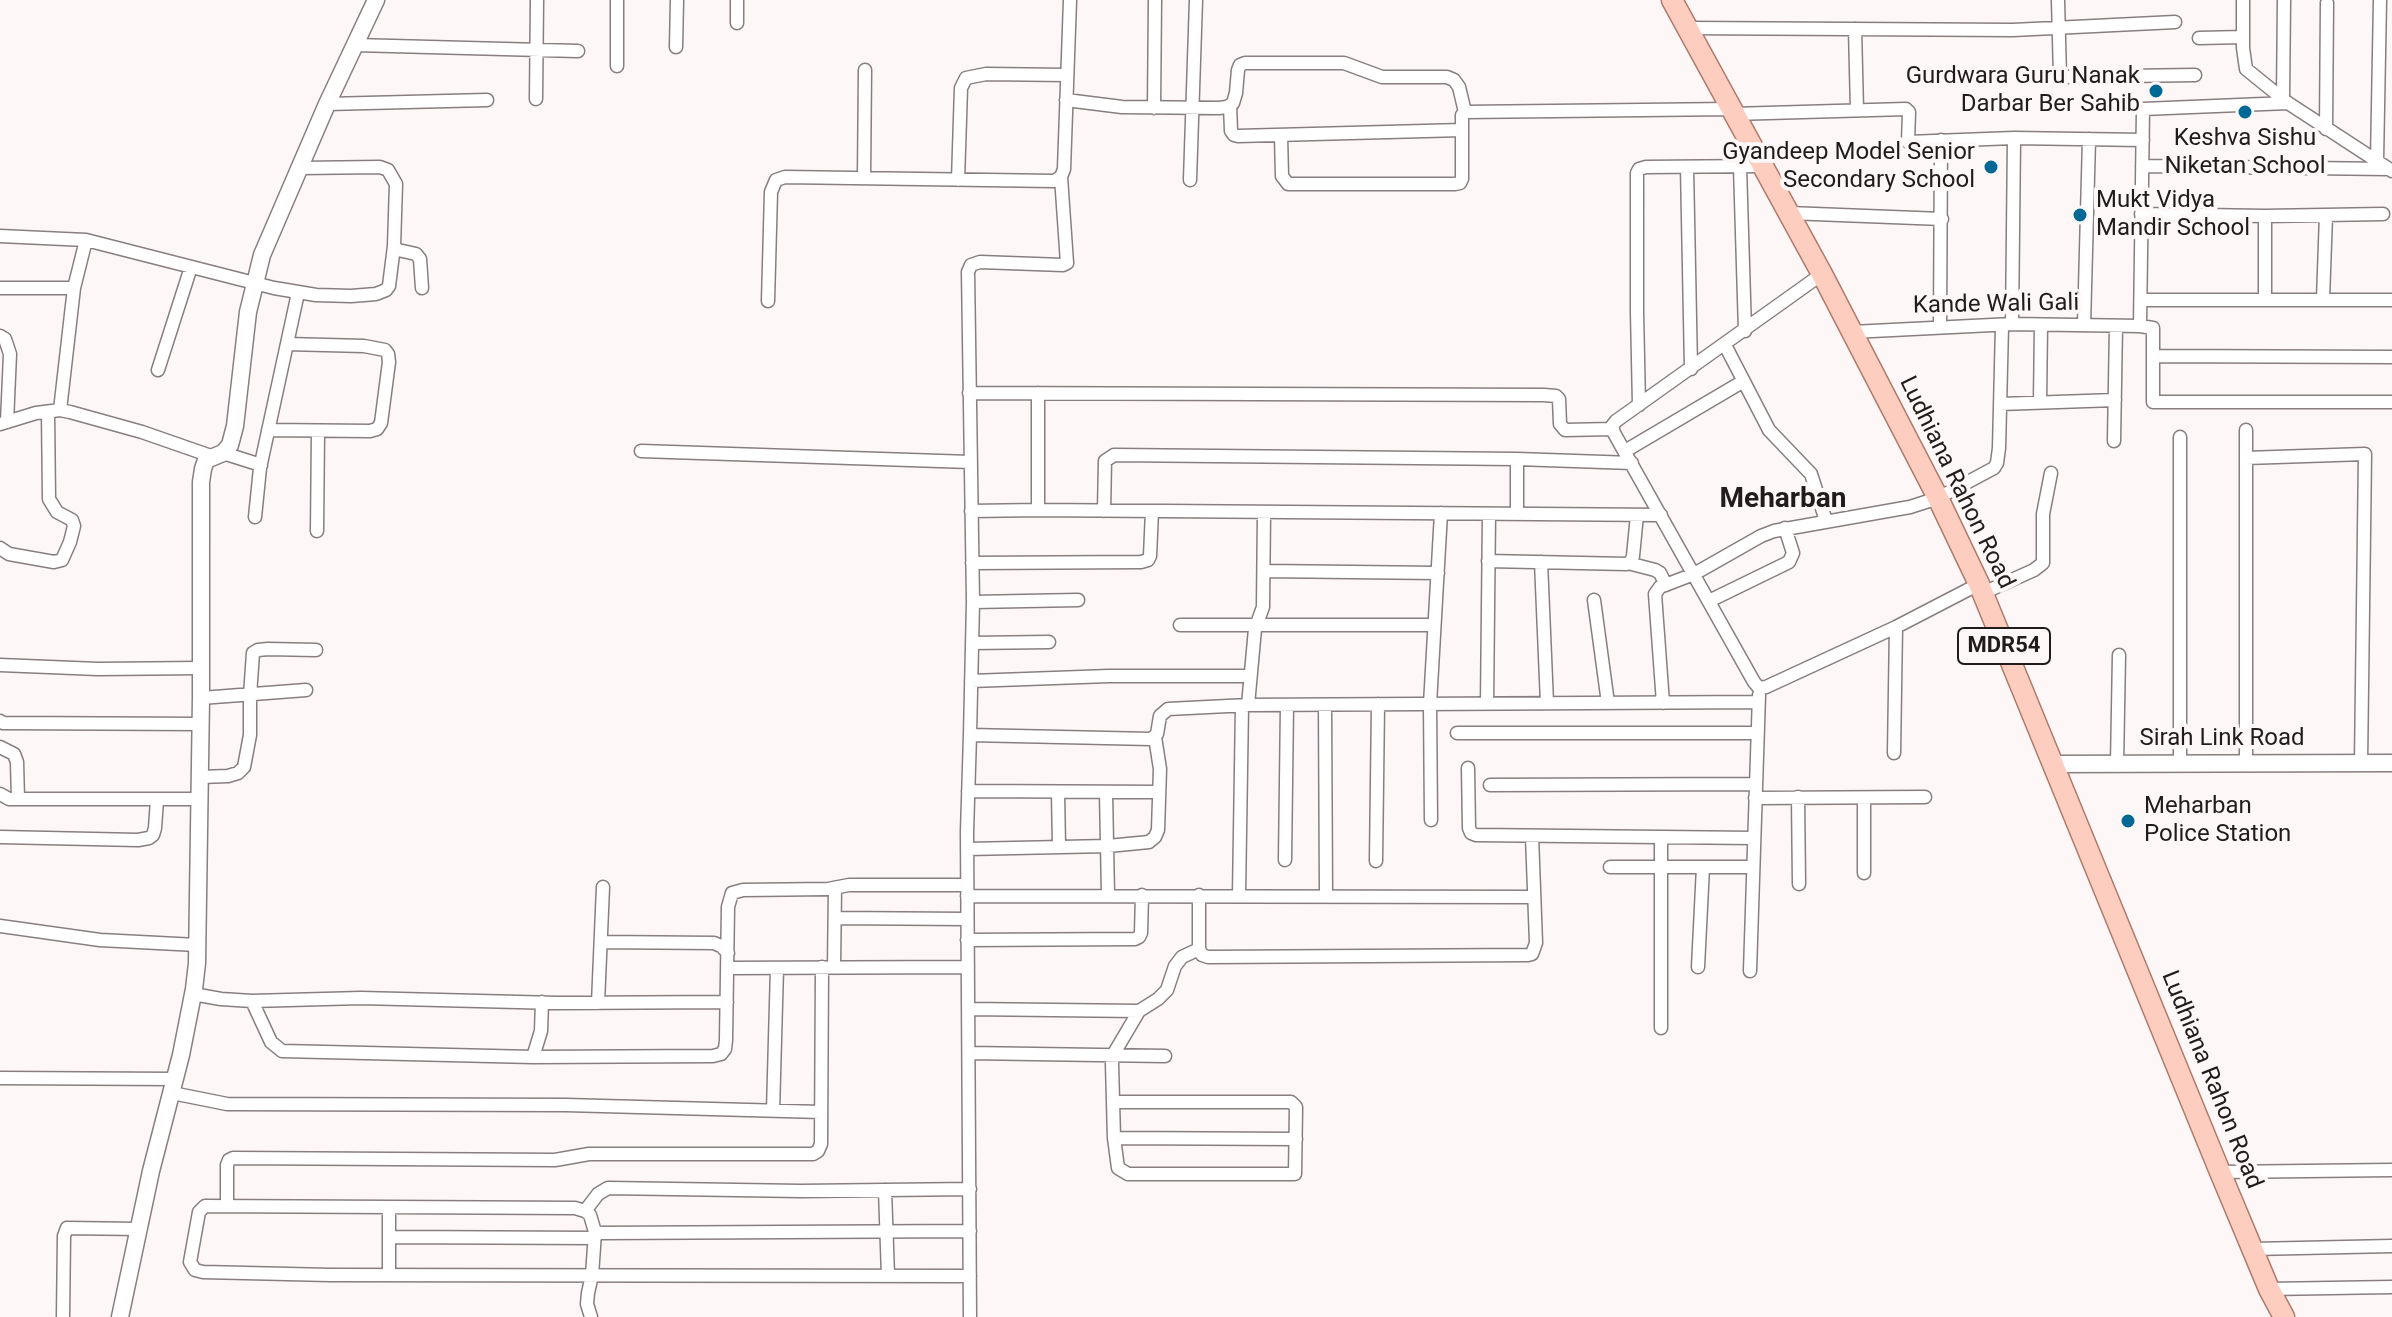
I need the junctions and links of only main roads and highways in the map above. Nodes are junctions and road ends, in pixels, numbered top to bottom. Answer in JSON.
{"nodes":[{"id":1,"x":1672,"y":0,"type":"edge"},
{"id":2,"x":2284,"y":1317,"type":"edge"}],
"edges":[{"from":1,"to":2,"type":"main road","name":"Ludhiana Rahon Road","number":"MDR54"}]}
